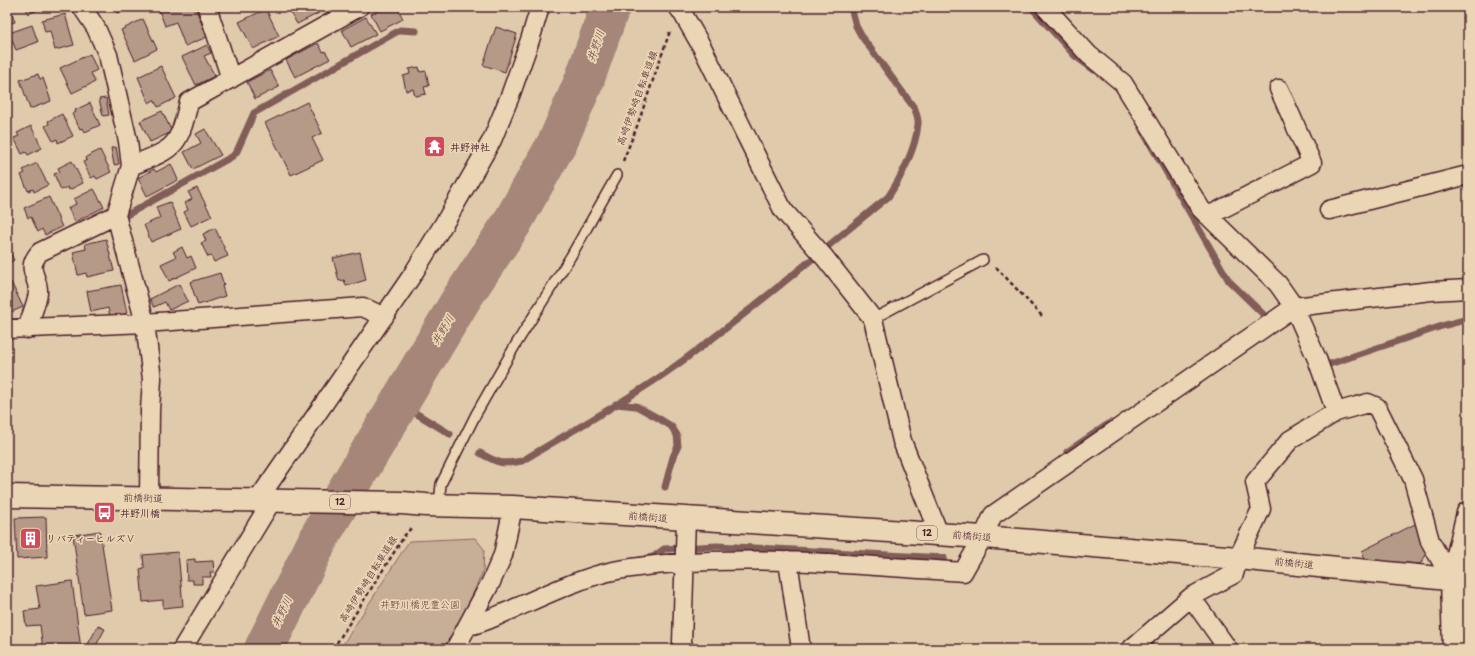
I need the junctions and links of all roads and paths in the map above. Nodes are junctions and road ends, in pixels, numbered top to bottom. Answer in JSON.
{"nodes":[{"id":1,"x":82,"y":7,"type":"edge"},
{"id":2,"x":207,"y":7,"type":"edge"},
{"id":3,"x":359,"y":7,"type":"edge"},
{"id":4,"x":540,"y":7,"type":"edge"},
{"id":5,"x":678,"y":7,"type":"edge"},
{"id":6,"x":1044,"y":7,"type":"edge"},
{"id":7,"x":671,"y":26,"type":"dead end"},
{"id":8,"x":231,"y":79,"type":"junction"},
{"id":9,"x":1279,"y":89,"type":"dead end"},
{"id":10,"x":131,"y":166,"type":"junction"},
{"id":11,"x":617,"y":175,"type":"joint"},
{"id":12,"x":1468,"y":176,"type":"edge"},
{"id":13,"x":1329,"y":210,"type":"dead end"},
{"id":14,"x":116,"y":215,"type":"junction"},
{"id":15,"x":1208,"y":216,"type":"junction"},
{"id":16,"x":983,"y":260,"type":"joint"},
{"id":17,"x":1468,"y":289,"type":"edge"},
{"id":18,"x":1294,"y":307,"type":"junction"},
{"id":19,"x":1042,"y":316,"type":"dead end"},
{"id":20,"x":384,"y":317,"type":"junction"},
{"id":21,"x":873,"y":320,"type":"junction"},
{"id":22,"x":145,"y":323,"type":"junction"},
{"id":23,"x":7,"y":329,"type":"edge"},
{"id":24,"x":27,"y":329,"type":"junction"},
{"id":25,"x":1336,"y":412,"type":"junction"},
{"id":26,"x":7,"y":496,"type":"edge"},
{"id":27,"x":150,"y":498,"type":"junction"},
{"id":28,"x":268,"y":501,"type":"junction"},
{"id":29,"x":439,"y":505,"type":"junction"},
{"id":30,"x":513,"y":507,"type":"junction"},
{"id":31,"x":1468,"y":513,"type":"edge"},
{"id":32,"x":686,"y":519,"type":"junction"},
{"id":33,"x":414,"y":525,"type":"dead end"},
{"id":34,"x":939,"y":534,"type":"junction"},
{"id":35,"x":983,"y":536,"type":"junction"},
{"id":36,"x":1238,"y":558,"type":"junction"},
{"id":37,"x":788,"y":561,"type":"junction"},
{"id":38,"x":684,"y":563,"type":"junction"},
{"id":39,"x":1460,"y":581,"type":"edge"},
{"id":40,"x":1191,"y":597,"type":"junction"},
{"id":41,"x":465,"y":641,"type":"edge"},
{"id":42,"x":182,"y":649,"type":"edge"},
{"id":43,"x":334,"y":649,"type":"edge"},
{"id":44,"x":684,"y":649,"type":"edge"},
{"id":45,"x":801,"y":649,"type":"edge"},
{"id":46,"x":1131,"y":649,"type":"edge"},
{"id":47,"x":1228,"y":649,"type":"edge"},
{"id":48,"x":1454,"y":649,"type":"edge"}],
"edges":[{"from":1,"to":10,"type":"street"},
{"from":2,"to":8,"type":"street"},
{"from":3,"to":8,"type":"street"},
{"from":4,"to":20,"type":"street"},
{"from":5,"to":21,"type":"street"},
{"from":6,"to":15,"type":"street"},
{"from":7,"to":11,"type":"path","name":"高崎伊勢崎自転車道線"},
{"from":8,"to":10,"type":"street"},
{"from":9,"to":15,"type":"street"},
{"from":10,"to":14,"type":"street"},
{"from":11,"to":29,"type":"lane"},
{"from":12,"to":13,"type":"street"},
{"from":14,"to":22,"type":"street"},
{"from":14,"to":24,"type":"street"},
{"from":15,"to":18,"type":"street"},
{"from":16,"to":19,"type":"path"},
{"from":16,"to":21,"type":"lane"},
{"from":17,"to":18,"type":"street"},
{"from":18,"to":25,"type":"street"},
{"from":18,"to":35,"type":"street"},
{"from":20,"to":22,"type":"street"},
{"from":20,"to":28,"type":"street"},
{"from":21,"to":34,"type":"street"},
{"from":22,"to":24,"type":"street"},
{"from":22,"to":27,"type":"street"},
{"from":23,"to":24,"type":"street"},
{"from":25,"to":36,"type":"street"},
{"from":25,"to":39,"type":"street"},
{"from":26,"to":27,"type":"main road","name":"前橋街道","number":"12"},
{"from":27,"to":28,"type":"main road","name":"前橋街道","number":"12"},
{"from":28,"to":29,"type":"main road","name":"前橋街道","number":"12"},
{"from":28,"to":42,"type":"street"},
{"from":29,"to":30,"type":"main road","name":"前橋街道","number":"12"},
{"from":30,"to":32,"type":"main road","name":"前橋街道","number":"12"},
{"from":30,"to":41,"type":"street"},
{"from":31,"to":39,"type":"main road"},
{"from":32,"to":34,"type":"main road","name":"前橋街道","number":"12"},
{"from":32,"to":38,"type":"street"},
{"from":33,"to":43,"type":"path","name":"高崎伊勢崎自転車道線"},
{"from":34,"to":35,"type":"main road","name":"前橋街道","number":"12"},
{"from":35,"to":36,"type":"main road","name":"前橋街道","number":"12"},
{"from":35,"to":37,"type":"street"},
{"from":36,"to":39,"type":"main road","name":"前橋街道","number":"12"},
{"from":36,"to":40,"type":"street"},
{"from":37,"to":38,"type":"street"},
{"from":37,"to":45,"type":"street"},
{"from":38,"to":41,"type":"street"},
{"from":38,"to":44,"type":"street"},
{"from":39,"to":48,"type":"main road"},
{"from":40,"to":46,"type":"street"},
{"from":40,"to":47,"type":"street"}]}
